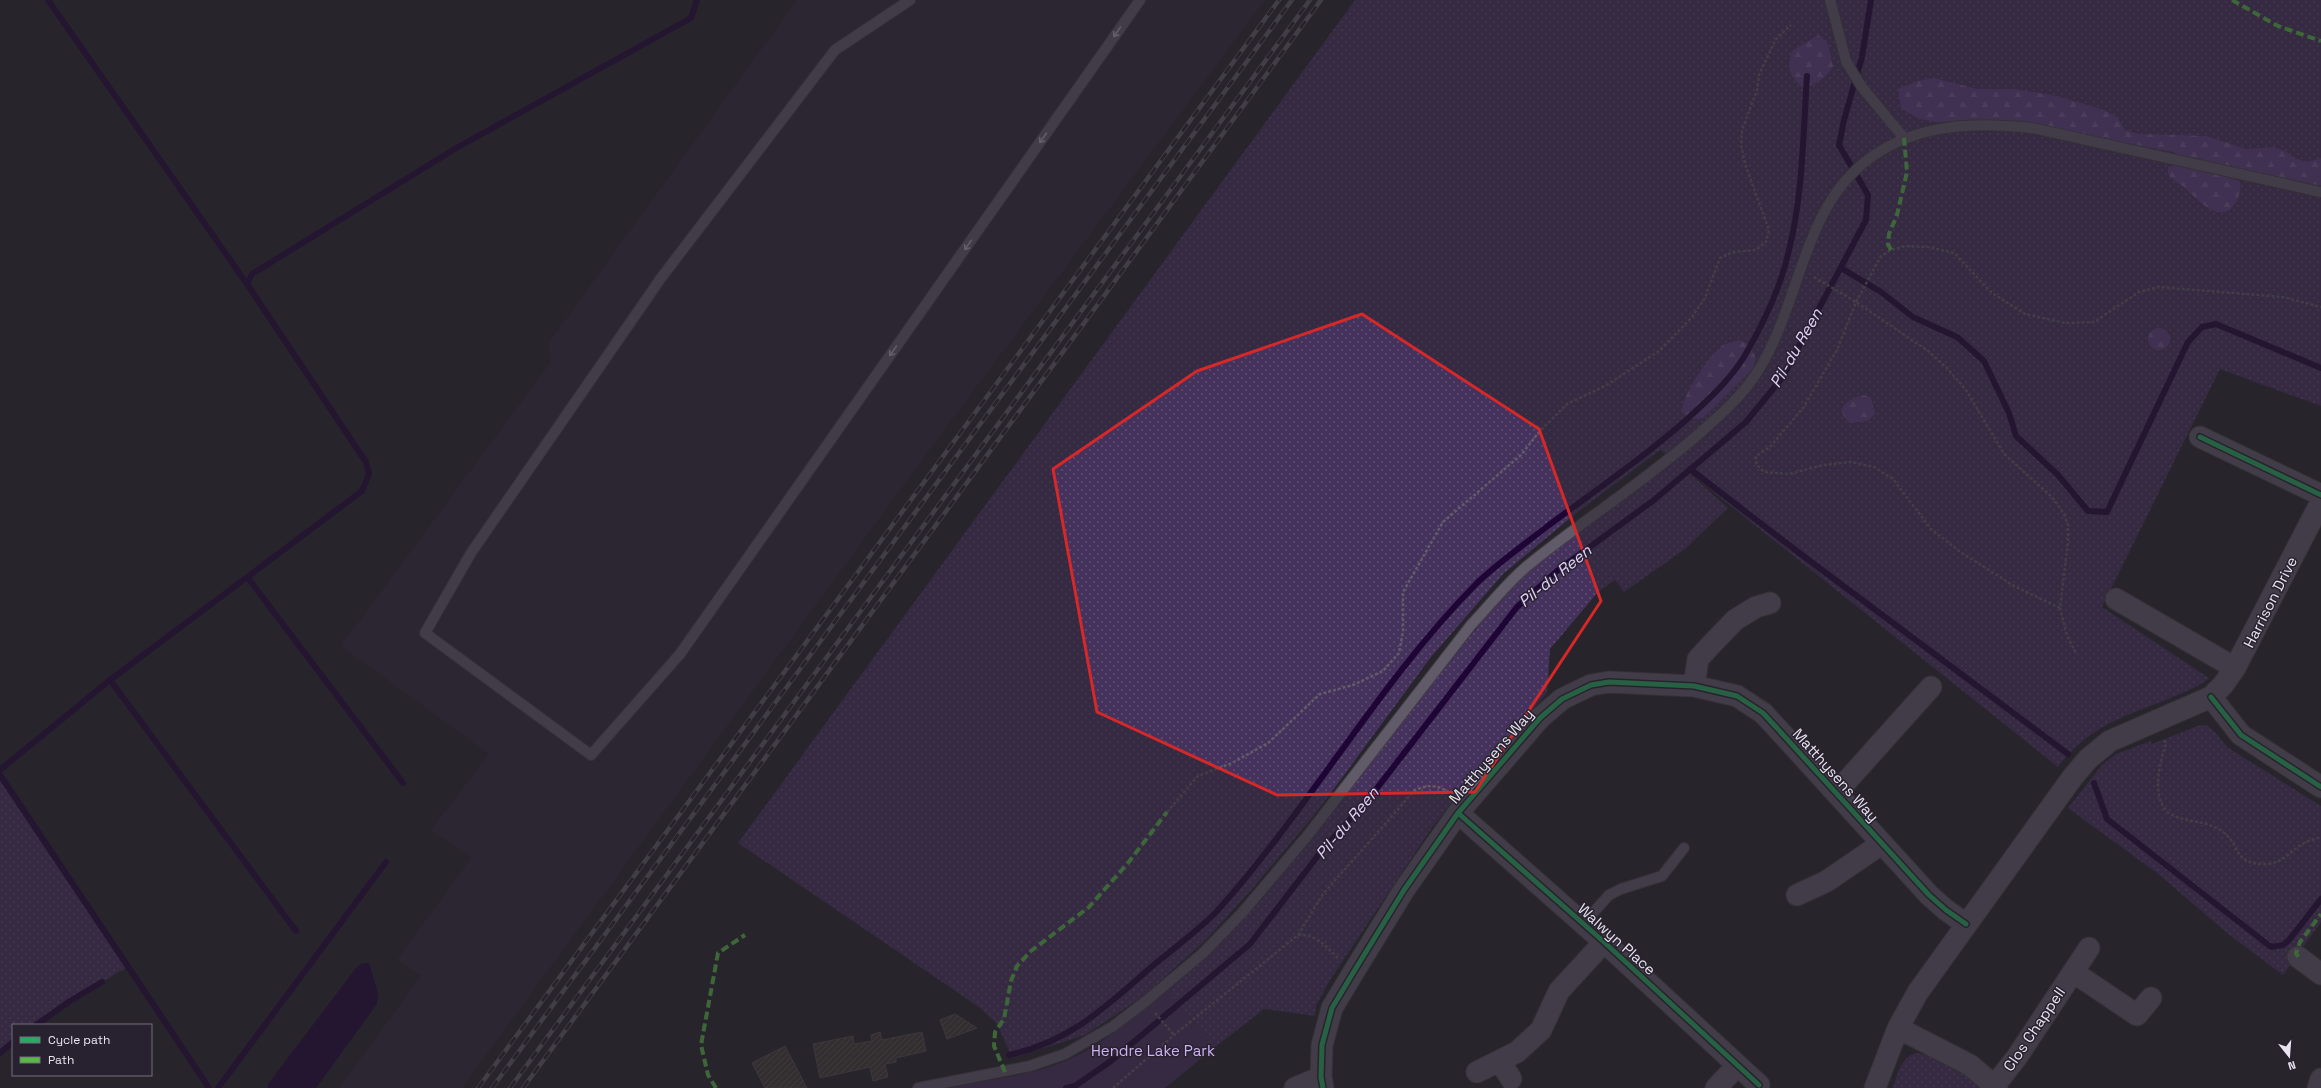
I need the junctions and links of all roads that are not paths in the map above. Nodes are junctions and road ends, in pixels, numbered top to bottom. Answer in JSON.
{"nodes":[{"id":1,"x":910,"y":0,"type":"edge"},
{"id":2,"x":1140,"y":0,"type":"edge"},
{"id":3,"x":1830,"y":0,"type":"edge"},
{"id":4,"x":1904,"y":138,"type":"junction"},
{"id":5,"x":2321,"y":192,"type":"edge"},
{"id":6,"x":2200,"y":437,"type":"dead end"},
{"id":7,"x":2321,"y":495,"type":"edge"},
{"id":8,"x":2321,"y":502,"type":"edge"},
{"id":9,"x":2116,"y":599,"type":"dead end"},
{"id":10,"x":1770,"y":604,"type":"dead end"},
{"id":11,"x":2235,"y":668,"type":"junction"},
{"id":12,"x":1694,"y":686,"type":"junction"},
{"id":13,"x":1931,"y":686,"type":"dead end"},
{"id":14,"x":2211,"y":697,"type":"junction"},
{"id":15,"x":2321,"y":787,"type":"edge"},
{"id":16,"x":1836,"y":793,"type":"junction"},
{"id":17,"x":1461,"y":808,"type":"junction"},
{"id":18,"x":1881,"y":844,"type":"junction"},
{"id":19,"x":1684,"y":848,"type":"dead end"},
{"id":20,"x":1798,"y":896,"type":"dead end"},
{"id":21,"x":1583,"y":924,"type":"junction"},
{"id":22,"x":1966,"y":924,"type":"junction"},
{"id":23,"x":1604,"y":942,"type":"junction"},
{"id":24,"x":2089,"y":948,"type":"dead end"},
{"id":25,"x":2298,"y":957,"type":"dead end"},
{"id":26,"x":2073,"y":972,"type":"junction"},
{"id":27,"x":2321,"y":974,"type":"edge"},
{"id":28,"x":2151,"y":998,"type":"dead end"},
{"id":29,"x":1898,"y":1028,"type":"junction"},
{"id":30,"x":1500,"y":1061,"type":"junction"},
{"id":31,"x":1737,"y":1066,"type":"junction"},
{"id":32,"x":1477,"y":1072,"type":"dead end"},
{"id":33,"x":1511,"y":1079,"type":"dead end"},
{"id":34,"x":2321,"y":1079,"type":"edge"},
{"id":35,"x":1322,"y":1083,"type":"edge"},
{"id":36,"x":1759,"y":1085,"type":"dead end"},
{"id":37,"x":1996,"y":1086,"type":"edge"},
{"id":38,"x":918,"y":1088,"type":"edge"},
{"id":39,"x":1295,"y":1088,"type":"edge"},
{"id":40,"x":1716,"y":1088,"type":"edge"},
{"id":41,"x":1875,"y":1088,"type":"edge"},
{"id":42,"x":2318,"y":1088,"type":"edge"}],
"edges":[{"from":2,"to":1,"type":"lane","one_way":true},
{"from":3,"to":4,"type":"lane"},
{"from":4,"to":5,"type":"lane"},
{"from":4,"to":38,"type":"lane"},
{"from":6,"to":7,"type":"street"},
{"from":8,"to":11,"type":"street","name":"Harrison Drive"},
{"from":9,"to":11,"type":"street"},
{"from":10,"to":12,"type":"street"},
{"from":11,"to":14,"type":"street","name":"Harrison Drive"},
{"from":12,"to":16,"type":"street","name":"Matthysens Way"},
{"from":12,"to":17,"type":"street","name":"Matthysens Way"},
{"from":13,"to":16,"type":"street"},
{"from":14,"to":15,"type":"street"},
{"from":14,"to":22,"type":"street"},
{"from":16,"to":18,"type":"street","name":"Matthysens Way"},
{"from":17,"to":21,"type":"street","name":"Walwyn Place"},
{"from":17,"to":35,"type":"street","name":"Matthysens Way"},
{"from":18,"to":20,"type":"street"},
{"from":18,"to":22,"type":"street","name":"Matthysens Way"},
{"from":19,"to":21,"type":"lane"},
{"from":21,"to":23,"type":"street","name":"Walwyn Place"},
{"from":22,"to":29,"type":"street"},
{"from":23,"to":30,"type":"street"},
{"from":23,"to":31,"type":"street","name":"Walwyn Place"},
{"from":24,"to":26,"type":"street","name":"Clos Chappell"},
{"from":25,"to":27,"type":"street"},
{"from":26,"to":28,"type":"street","name":"Clos Chappell"},
{"from":26,"to":37,"type":"street","name":"Clos Chappell"},
{"from":29,"to":37,"type":"street"},
{"from":29,"to":41,"type":"street"},
{"from":30,"to":32,"type":"street"},
{"from":30,"to":33,"type":"street"},
{"from":31,"to":36,"type":"street","name":"Walwyn Place"},
{"from":31,"to":40,"type":"street"},
{"from":34,"to":42,"type":"street"},
{"from":35,"to":39,"type":"street"}]}
